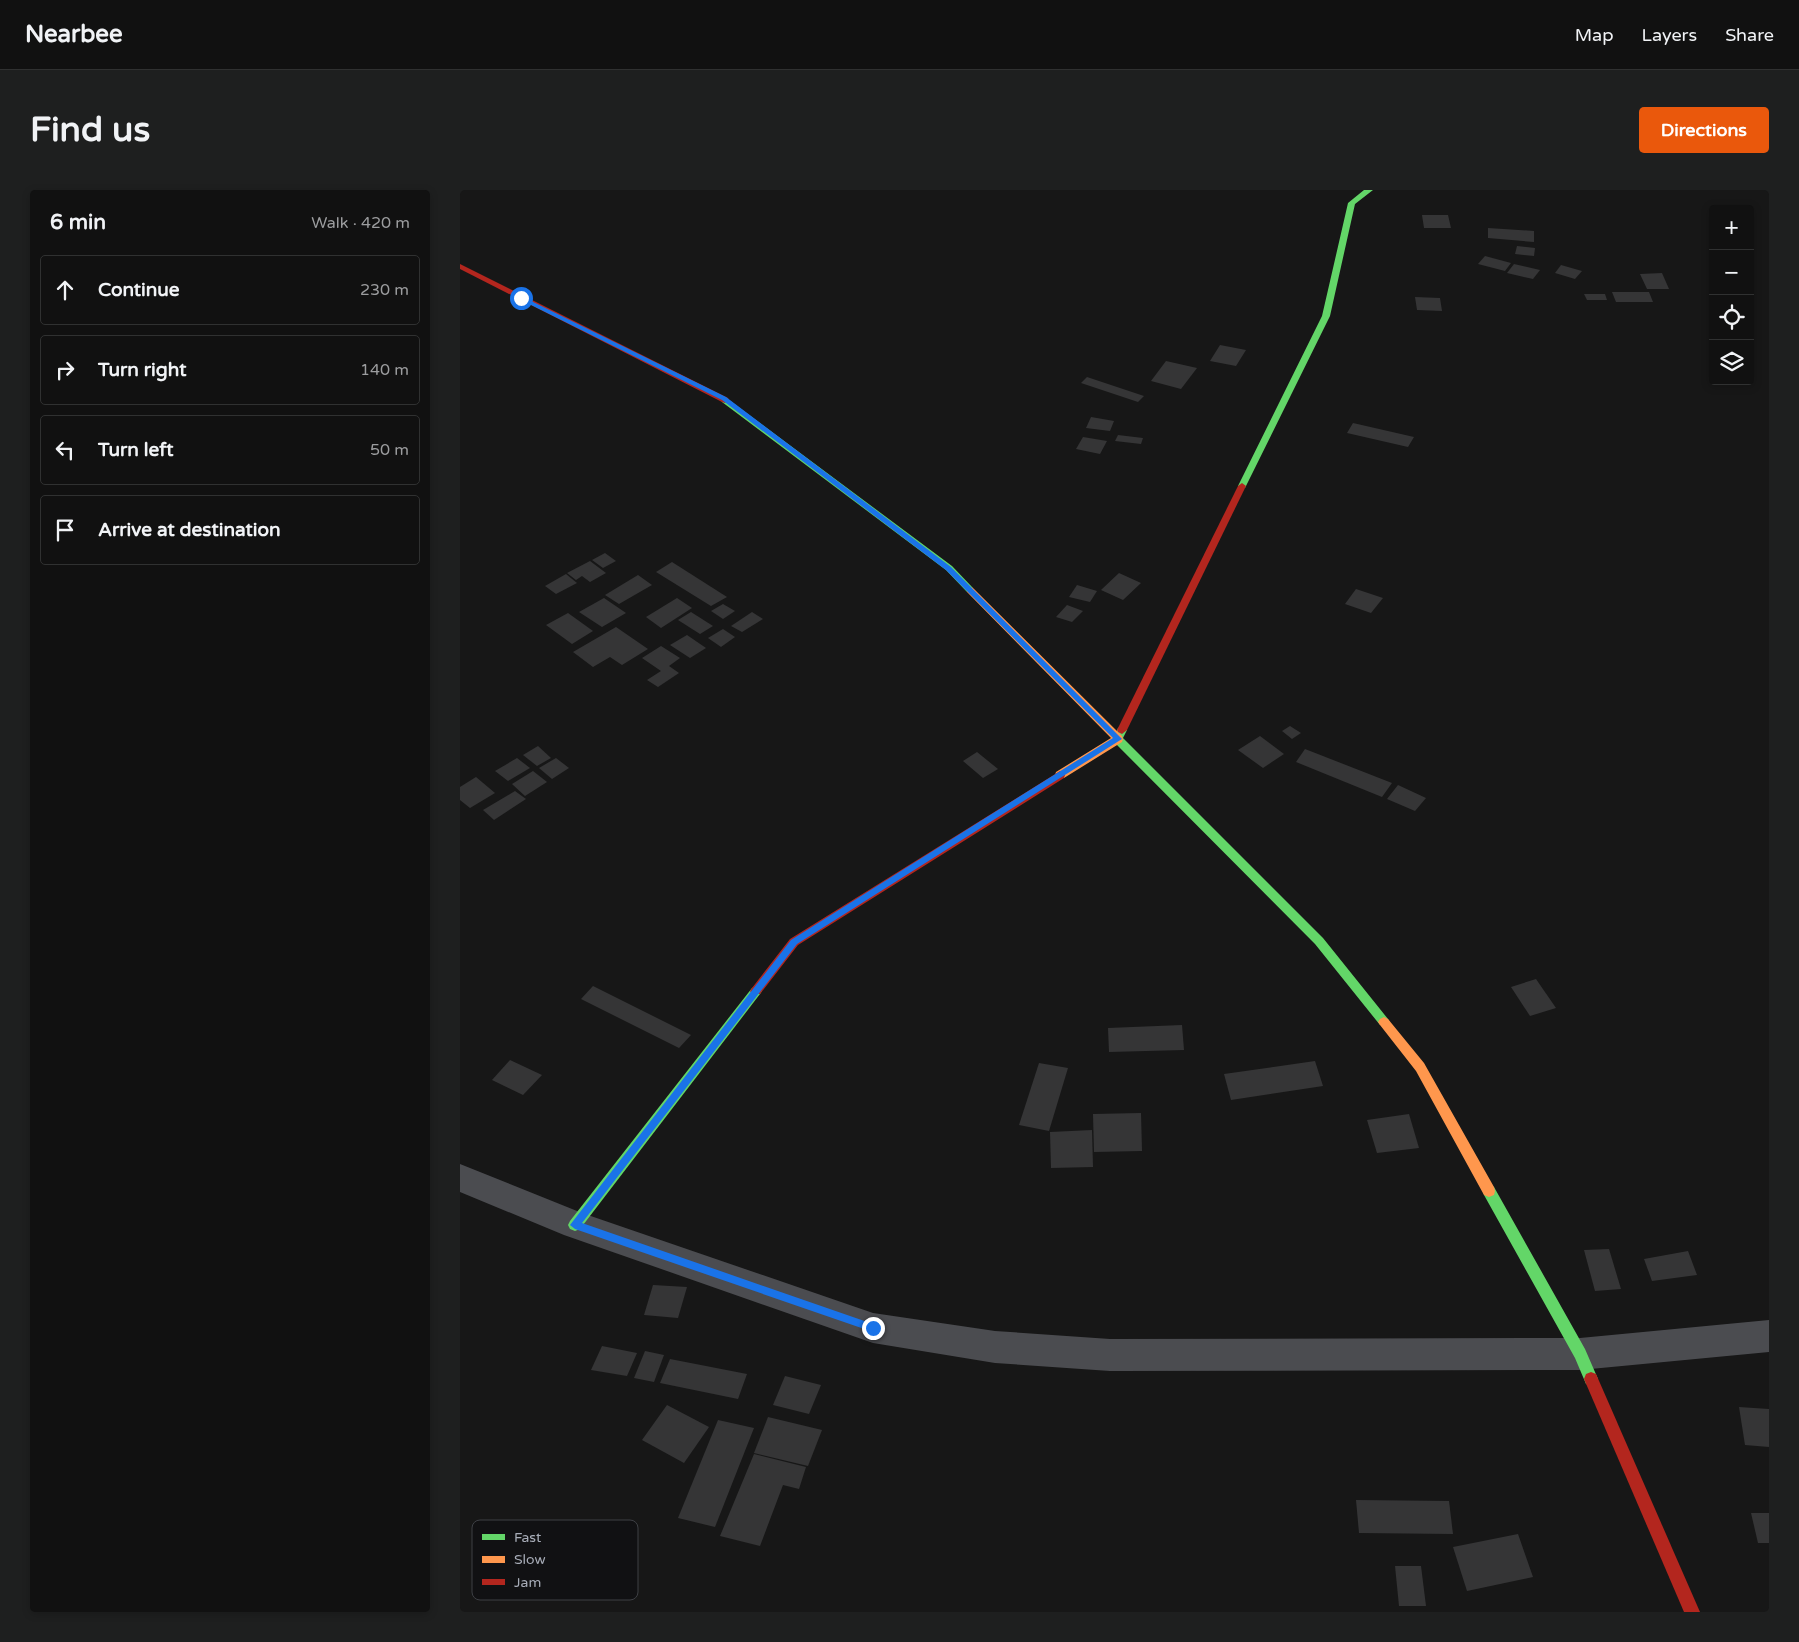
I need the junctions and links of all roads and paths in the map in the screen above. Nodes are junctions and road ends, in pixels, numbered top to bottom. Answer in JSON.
{"nodes":[{"id":1,"x":1369,"y":190,"type":"edge"},
{"id":2,"x":460,"y":266,"type":"edge"},
{"id":3,"x":1118,"y":739,"type":"junction"},
{"id":4,"x":460,"y":1178,"type":"edge"},
{"id":5,"x":575,"y":1225,"type":"junction"},
{"id":6,"x":1769,"y":1336,"type":"edge"},
{"id":7,"x":1580,"y":1354,"type":"junction"},
{"id":8,"x":1692,"y":1612,"type":"edge"}],
"edges":[{"from":1,"to":3,"type":"street"},
{"from":2,"to":3,"type":"street"},
{"from":3,"to":5,"type":"street"},
{"from":3,"to":7,"type":"street"},
{"from":4,"to":5,"type":"street"},
{"from":5,"to":7,"type":"street"},
{"from":6,"to":7,"type":"street"},
{"from":7,"to":8,"type":"street"}]}
